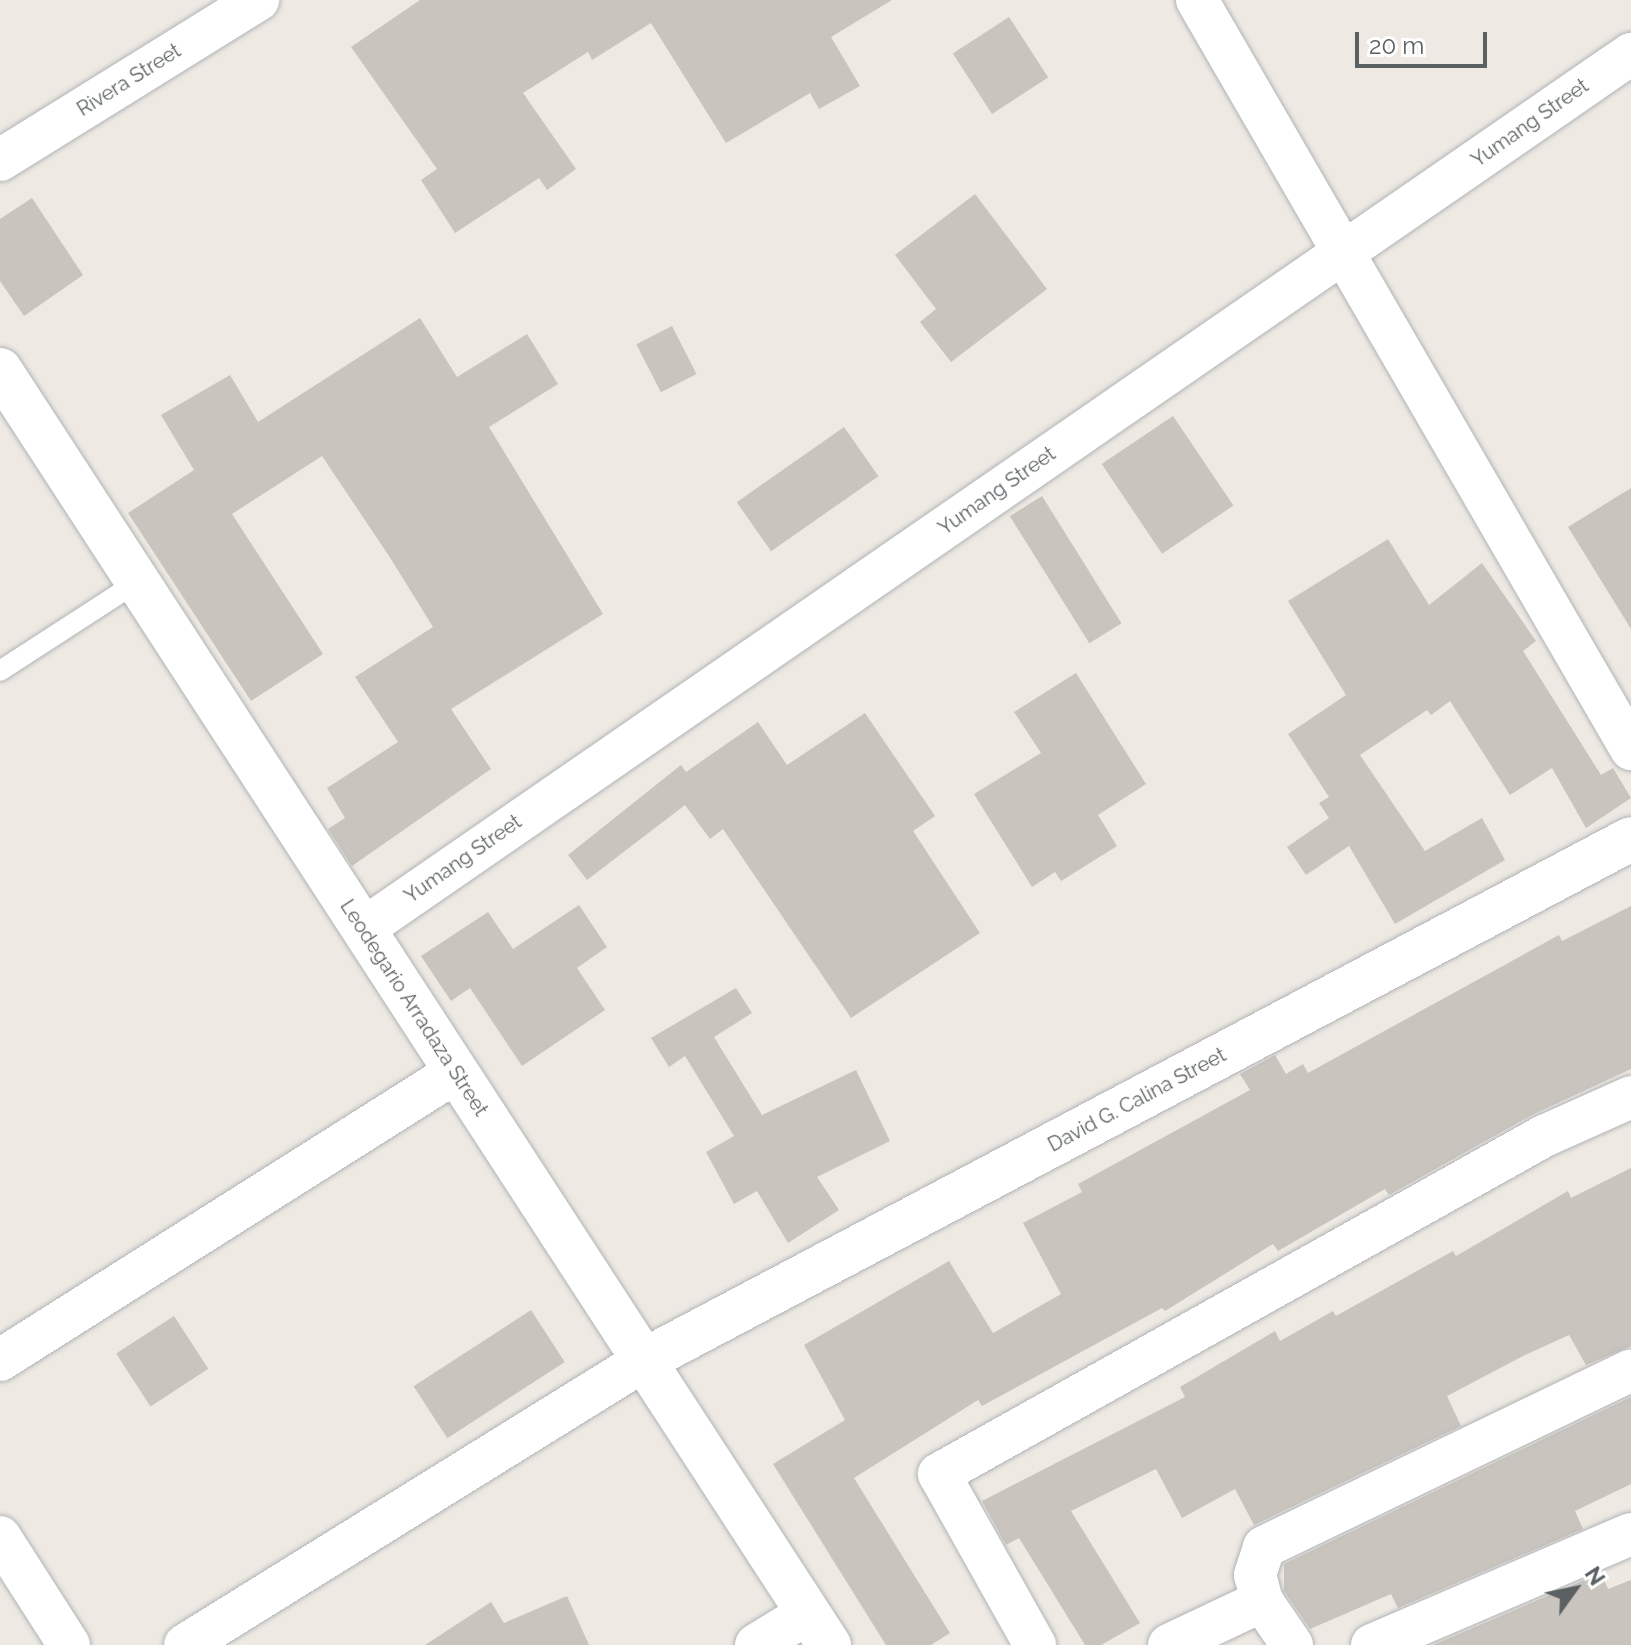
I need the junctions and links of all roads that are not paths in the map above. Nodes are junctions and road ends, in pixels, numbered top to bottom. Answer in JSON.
{"nodes":[{"id":1,"x":258,"y":0,"type":"edge"},
{"id":2,"x":1197,"y":0,"type":"edge"},
{"id":3,"x":1631,"y":54,"type":"edge"},
{"id":4,"x":0,"y":160,"type":"edge"},
{"id":5,"x":1343,"y":252,"type":"junction"},
{"id":6,"x":0,"y":370,"type":"edge"},
{"id":7,"x":137,"y":582,"type":"junction"},
{"id":8,"x":0,"y":671,"type":"edge"},
{"id":9,"x":1631,"y":749,"type":"edge"},
{"id":10,"x":1631,"y":839,"type":"edge"},
{"id":11,"x":363,"y":929,"type":"junction"},
{"id":12,"x":456,"y":1072,"type":"junction"},
{"id":13,"x":1631,"y":1097,"type":"edge"},
{"id":14,"x":0,"y":1360,"type":"edge"},
{"id":15,"x":643,"y":1361,"type":"junction"},
{"id":16,"x":1631,"y":1370,"type":"edge"},
{"id":17,"x":1631,"y":1534,"type":"edge"},
{"id":18,"x":0,"y":1537,"type":"edge"},
{"id":19,"x":1262,"y":1601,"type":"junction"},
{"id":20,"x":819,"y":1629,"type":"edge"},
{"id":21,"x":69,"y":1645,"type":"edge"},
{"id":22,"x":185,"y":1645,"type":"edge"},
{"id":23,"x":756,"y":1645,"type":"edge"},
{"id":24,"x":1035,"y":1645,"type":"edge"},
{"id":25,"x":1169,"y":1645,"type":"edge"},
{"id":26,"x":1292,"y":1645,"type":"edge"},
{"id":27,"x":1372,"y":1645,"type":"edge"}],
"edges":[{"from":1,"to":4,"type":"street","name":"Rivera Street"},
{"from":2,"to":5,"type":"street"},
{"from":3,"to":5,"type":"street","name":"Yumang Street"},
{"from":5,"to":9,"type":"street"},
{"from":5,"to":11,"type":"street","name":"Yumang Street"},
{"from":6,"to":7,"type":"street","name":"Leodegario Arradaza Street"},
{"from":7,"to":8,"type":"lane"},
{"from":7,"to":11,"type":"street","name":"Leodegario Arradaza Street"},
{"from":10,"to":15,"type":"street","name":"David G. Calina Street"},
{"from":11,"to":12,"type":"street","name":"Leodegario Arradaza Street"},
{"from":12,"to":14,"type":"street"},
{"from":12,"to":15,"type":"street","name":"Leodegario Arradaza Street"},
{"from":13,"to":24,"type":"street"},
{"from":15,"to":20,"type":"street","name":"Leodegario Arradaza Street"},
{"from":15,"to":22,"type":"street"},
{"from":16,"to":19,"type":"street"},
{"from":17,"to":27,"type":"street"},
{"from":18,"to":21,"type":"street"},
{"from":19,"to":25,"type":"street"},
{"from":19,"to":26,"type":"street"},
{"from":20,"to":23,"type":"street"}]}
